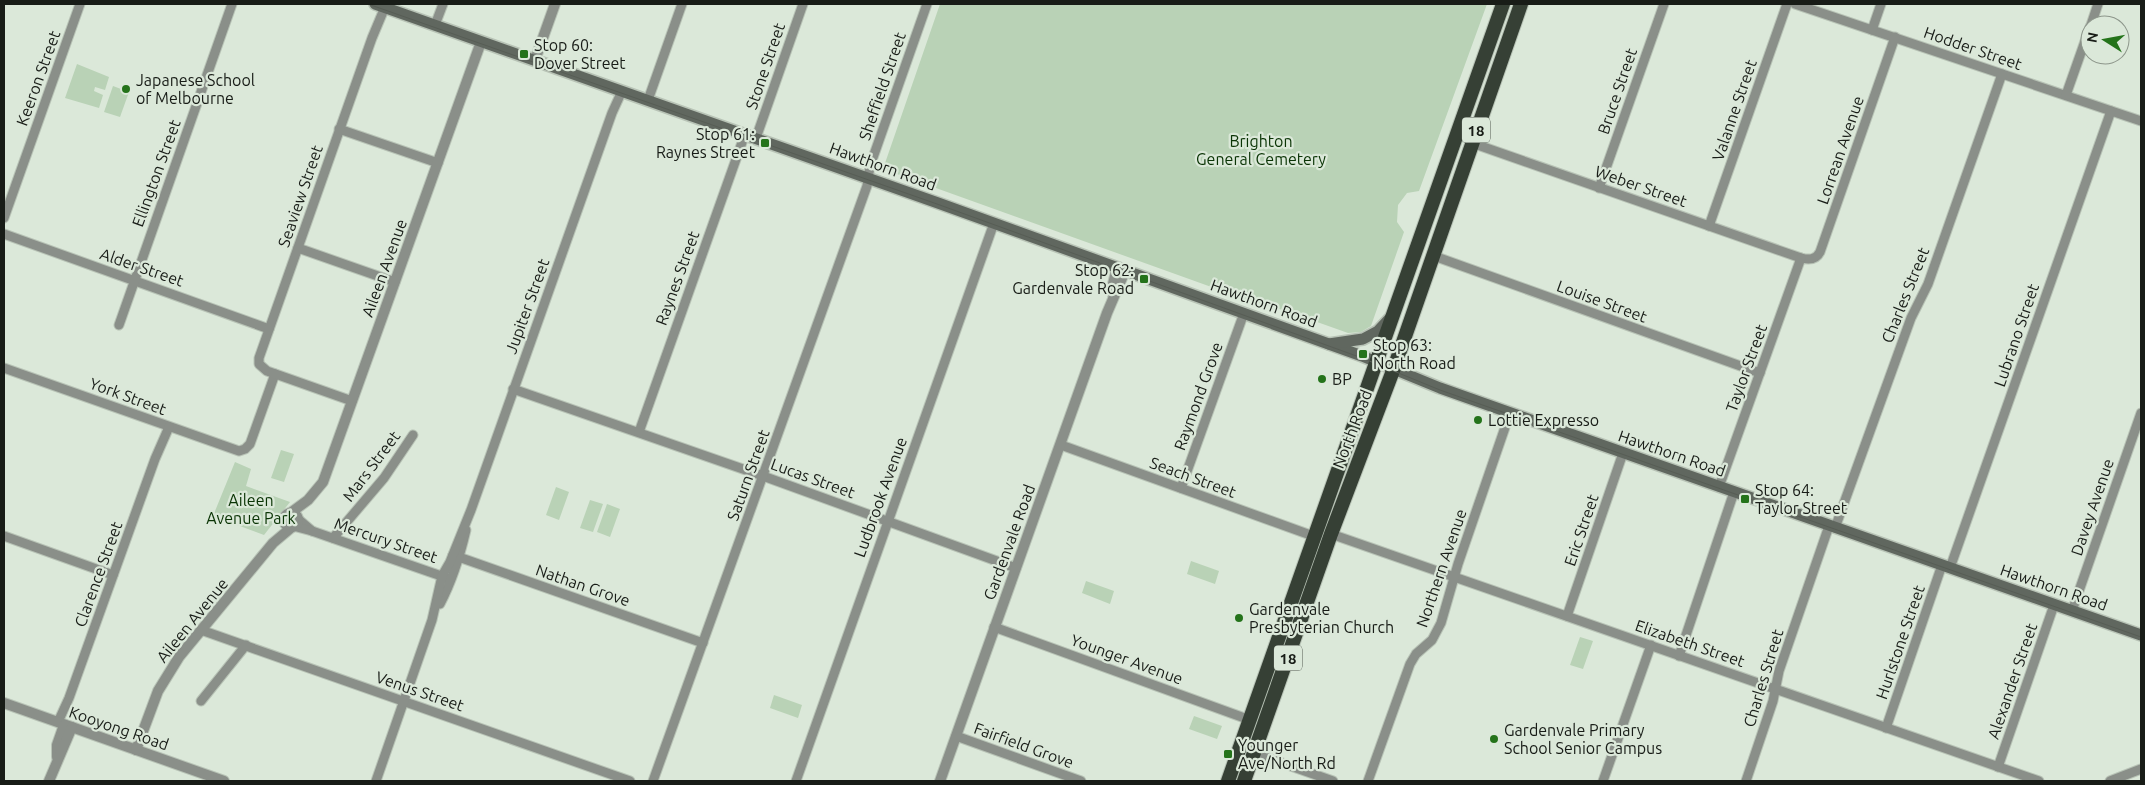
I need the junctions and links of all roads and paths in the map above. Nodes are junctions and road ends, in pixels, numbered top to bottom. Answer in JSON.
{"nodes":[{"id":1,"x":80,"y":4,"type":"edge"},
{"id":2,"x":232,"y":4,"type":"edge"},
{"id":3,"x":443,"y":4,"type":"edge"},
{"id":4,"x":555,"y":4,"type":"edge"},
{"id":5,"x":682,"y":4,"type":"edge"},
{"id":6,"x":803,"y":4,"type":"edge"},
{"id":7,"x":927,"y":4,"type":"edge"},
{"id":8,"x":1503,"y":4,"type":"edge"},
{"id":9,"x":1521,"y":4,"type":"edge"},
{"id":10,"x":1664,"y":4,"type":"edge"},
{"id":11,"x":1787,"y":4,"type":"edge"},
{"id":12,"x":1795,"y":4,"type":"edge"},
{"id":13,"x":1881,"y":4,"type":"edge"},
{"id":14,"x":380,"y":6,"type":"edge"},
{"id":15,"x":435,"y":25,"type":"junction"},
{"id":16,"x":1872,"y":30,"type":"junction"},
{"id":17,"x":1895,"y":38,"type":"junction"},
{"id":18,"x":481,"y":42,"type":"junction"},
{"id":19,"x":2080,"y":55,"type":"edge"},
{"id":20,"x":535,"y":60,"type":"junction"},
{"id":21,"x":2002,"y":74,"type":"junction"},
{"id":22,"x":619,"y":90,"type":"junction"},
{"id":23,"x":2066,"y":95,"type":"junction"},
{"id":24,"x":648,"y":100,"type":"junction"},
{"id":25,"x":2111,"y":111,"type":"junction"},
{"id":26,"x":2141,"y":121,"type":"edge"},
{"id":27,"x":339,"y":129,"type":"junction"},
{"id":28,"x":744,"y":134,"type":"junction"},
{"id":29,"x":756,"y":138,"type":"junction"},
{"id":30,"x":1472,"y":143,"type":"junction"},
{"id":31,"x":438,"y":164,"type":"junction"},
{"id":32,"x":868,"y":177,"type":"junction"},
{"id":33,"x":1599,"y":188,"type":"junction"},
{"id":34,"x":4,"y":218,"type":"edge"},
{"id":35,"x":994,"y":223,"type":"junction"},
{"id":36,"x":1709,"y":226,"type":"junction"},
{"id":37,"x":4,"y":234,"type":"edge"},
{"id":38,"x":298,"y":248,"type":"junction"},
{"id":39,"x":1434,"y":256,"type":"junction"},
{"id":40,"x":1801,"y":258,"type":"junction"},
{"id":41,"x":1121,"y":269,"type":"junction"},
{"id":42,"x":134,"y":281,"type":"junction"},
{"id":43,"x":395,"y":282,"type":"junction"},
{"id":44,"x":1244,"y":313,"type":"junction"},
{"id":45,"x":1392,"y":317,"type":"junction"},
{"id":46,"x":119,"y":325,"type":"dead end"},
{"id":47,"x":269,"y":329,"type":"junction"},
{"id":48,"x":1328,"y":344,"type":"junction"},
{"id":49,"x":1375,"y":362,"type":"junction"},
{"id":50,"x":4,"y":368,"type":"edge"},
{"id":51,"x":1393,"y":370,"type":"junction"},
{"id":52,"x":275,"y":374,"type":"junction"},
{"id":53,"x":1760,"y":374,"type":"junction"},
{"id":54,"x":513,"y":389,"type":"junction"},
{"id":55,"x":352,"y":401,"type":"junction"},
{"id":56,"x":1510,"y":413,"type":"junction"},
{"id":57,"x":2141,"y":413,"type":"edge"},
{"id":58,"x":1357,"y":414,"type":"junction"},
{"id":59,"x":1375,"y":420,"type":"junction"},
{"id":60,"x":167,"y":426,"type":"junction"},
{"id":61,"x":639,"y":432,"type":"junction"},
{"id":62,"x":413,"y":435,"type":"dead end"},
{"id":63,"x":1060,"y":445,"type":"junction"},
{"id":64,"x":1623,"y":453,"type":"junction"},
{"id":65,"x":764,"y":476,"type":"junction"},
{"id":66,"x":1719,"y":487,"type":"junction"},
{"id":67,"x":1181,"y":488,"type":"junction"},
{"id":68,"x":1734,"y":492,"type":"junction"},
{"id":69,"x":292,"y":520,"type":"junction"},
{"id":70,"x":887,"y":521,"type":"junction"},
{"id":71,"x":1832,"y":527,"type":"junction"},
{"id":72,"x":1332,"y":534,"type":"junction"},
{"id":73,"x":4,"y":536,"type":"edge"},
{"id":74,"x":1316,"y":537,"type":"junction"},
{"id":75,"x":334,"y":538,"type":"junction"},
{"id":76,"x":457,"y":556,"type":"junction"},
{"id":77,"x":1946,"y":567,"type":"junction"},
{"id":78,"x":1016,"y":568,"type":"junction"},
{"id":79,"x":113,"y":575,"type":"junction"},
{"id":80,"x":446,"y":577,"type":"junction"},
{"id":81,"x":1454,"y":577,"type":"junction"},
{"id":82,"x":2054,"y":605,"type":"junction"},
{"id":83,"x":2072,"y":611,"type":"junction"},
{"id":84,"x":1567,"y":616,"type":"junction"},
{"id":85,"x":994,"y":628,"type":"junction"},
{"id":86,"x":201,"y":630,"type":"junction"},
{"id":87,"x":2141,"y":635,"type":"edge"},
{"id":88,"x":703,"y":643,"type":"junction"},
{"id":89,"x":1651,"y":645,"type":"junction"},
{"id":90,"x":246,"y":646,"type":"junction"},
{"id":91,"x":1679,"y":656,"type":"junction"},
{"id":92,"x":1775,"y":689,"type":"junction"},
{"id":93,"x":201,"y":701,"type":"dead end"},
{"id":94,"x":403,"y":701,"type":"junction"},
{"id":95,"x":4,"y":703,"type":"edge"},
{"id":96,"x":1250,"y":720,"type":"junction"},
{"id":97,"x":65,"y":725,"type":"junction"},
{"id":98,"x":1886,"y":728,"type":"junction"},
{"id":99,"x":956,"y":736,"type":"junction"},
{"id":100,"x":136,"y":750,"type":"junction"},
{"id":101,"x":1254,"y":753,"type":"junction"},
{"id":102,"x":1998,"y":767,"type":"junction"},
{"id":103,"x":2141,"y":770,"type":"edge"},
{"id":104,"x":49,"y":781,"type":"edge"},
{"id":105,"x":224,"y":781,"type":"edge"},
{"id":106,"x":376,"y":781,"type":"edge"},
{"id":107,"x":630,"y":781,"type":"edge"},
{"id":108,"x":653,"y":781,"type":"edge"},
{"id":109,"x":796,"y":781,"type":"edge"},
{"id":110,"x":940,"y":781,"type":"edge"},
{"id":111,"x":1081,"y":781,"type":"edge"},
{"id":112,"x":1228,"y":781,"type":"edge"},
{"id":113,"x":1244,"y":781,"type":"edge"},
{"id":114,"x":1333,"y":781,"type":"edge"},
{"id":115,"x":1368,"y":781,"type":"edge"},
{"id":116,"x":1603,"y":781,"type":"edge"},
{"id":117,"x":1746,"y":781,"type":"edge"},
{"id":118,"x":2039,"y":781,"type":"edge"},
{"id":119,"x":2110,"y":781,"type":"edge"}],
"edges":[{"from":1,"to":34,"type":"street","name":"Keeron Street"},
{"from":2,"to":42,"type":"street","name":"Ellington Street"},
{"from":3,"to":15,"type":"street"},
{"from":4,"to":20,"type":"street"},
{"from":5,"to":24,"type":"street"},
{"from":6,"to":29,"type":"street","name":"Stone Street"},
{"from":7,"to":32,"type":"street","name":"Sheffield Street"},
{"from":8,"to":45,"type":"highway","name":"North Road","number":"18"},
{"from":9,"to":30,"type":"highway","name":"North Road","number":"18"},
{"from":10,"to":33,"type":"street","name":"Bruce Street"},
{"from":11,"to":36,"type":"street","name":"Valanne Street"},
{"from":12,"to":16,"type":"street","name":"Hodder Street"},
{"from":13,"to":16,"type":"street"},
{"from":14,"to":15,"type":"main road","name":"Hawthorn Road"},
{"from":14,"to":27,"type":"street","name":"Seaview Street"},
{"from":15,"to":18,"type":"main road","name":"Hawthorn Road"},
{"from":16,"to":17,"type":"street","name":"Hodder Street"},
{"from":17,"to":21,"type":"street","name":"Hodder Street"},
{"from":17,"to":40,"type":"street","name":"Lorrean Avenue"},
{"from":18,"to":20,"type":"main road","name":"Hawthorn Road"},
{"from":18,"to":31,"type":"street","name":"Aileen Avenue"},
{"from":19,"to":23,"type":"street"},
{"from":20,"to":22,"type":"main road","name":"Hawthorn Road"},
{"from":21,"to":23,"type":"street","name":"Hodder Street"},
{"from":21,"to":71,"type":"street","name":"Charles Street"},
{"from":22,"to":24,"type":"main road","name":"Hawthorn Road"},
{"from":22,"to":54,"type":"street","name":"Jupiter Street"},
{"from":23,"to":25,"type":"street","name":"Hodder Street"},
{"from":24,"to":28,"type":"main road","name":"Hawthorn Road"},
{"from":25,"to":26,"type":"street","name":"Hodder Street"},
{"from":25,"to":77,"type":"street","name":"Lubrano Street"},
{"from":27,"to":31,"type":"street"},
{"from":27,"to":38,"type":"street","name":"Seaview Street"},
{"from":28,"to":29,"type":"main road","name":"Hawthorn Road"},
{"from":28,"to":61,"type":"street","name":"Raynes Street"},
{"from":29,"to":32,"type":"main road","name":"Hawthorn Road"},
{"from":30,"to":33,"type":"street","name":"Weber Street"},
{"from":30,"to":39,"type":"highway","name":"North Road","number":"18"},
{"from":31,"to":43,"type":"street","name":"Aileen Avenue"},
{"from":32,"to":35,"type":"main road","name":"Hawthorn Road"},
{"from":32,"to":65,"type":"street","name":"Saturn Street"},
{"from":33,"to":36,"type":"street","name":"Weber Street"},
{"from":35,"to":41,"type":"main road","name":"Hawthorn Road"},
{"from":35,"to":70,"type":"street","name":"Ludbrook Avenue"},
{"from":36,"to":40,"type":"street","name":"Weber Street"},
{"from":37,"to":42,"type":"street","name":"Alder Street"},
{"from":38,"to":43,"type":"street"},
{"from":38,"to":47,"type":"street","name":"Seaview Street"},
{"from":39,"to":51,"type":"highway","name":"North Road","number":"18"},
{"from":39,"to":53,"type":"street","name":"Louise Street"},
{"from":40,"to":53,"type":"street","name":"Taylor Street"},
{"from":41,"to":44,"type":"main road","name":"Hawthorn Road"},
{"from":41,"to":63,"type":"street","name":"Gardenvale Road"},
{"from":42,"to":46,"type":"street","name":"Ellington Street"},
{"from":42,"to":47,"type":"street","name":"Alder Street"},
{"from":43,"to":55,"type":"street","name":"Aileen Avenue"},
{"from":44,"to":48,"type":"main road","name":"Hawthorn Road"},
{"from":44,"to":67,"type":"street","name":"Raymond Grove"},
{"from":45,"to":48,"type":"main road"},
{"from":45,"to":49,"type":"highway","name":"North Road","number":"18"},
{"from":47,"to":52,"type":"street","name":"Seaview Street"},
{"from":48,"to":49,"type":"main road","name":"Hawthorn Road"},
{"from":49,"to":51,"type":"main road","name":"Hawthorn Road"},
{"from":49,"to":58,"type":"highway","name":"North Road","number":"18"},
{"from":50,"to":60,"type":"street","name":"York Street"},
{"from":51,"to":56,"type":"main road","name":"Hawthorn Road"},
{"from":51,"to":59,"type":"highway","name":"North Road","number":"18"},
{"from":52,"to":55,"type":"street"},
{"from":52,"to":60,"type":"street","name":"York Street"},
{"from":53,"to":66,"type":"street","name":"Taylor Street"},
{"from":54,"to":61,"type":"street","name":"Lucas Street"},
{"from":54,"to":76,"type":"street","name":"Jupiter Street"},
{"from":55,"to":69,"type":"street","name":"Aileen Avenue"},
{"from":56,"to":64,"type":"main road","name":"Hawthorn Road"},
{"from":56,"to":81,"type":"street","name":"Northern Avenue"},
{"from":57,"to":83,"type":"street","name":"Davey Avenue"},
{"from":58,"to":59,"type":"highway"},
{"from":58,"to":74,"type":"highway","name":"North Road","number":"18"},
{"from":59,"to":72,"type":"highway","name":"North Road","number":"18"},
{"from":60,"to":79,"type":"street","name":"Clarence Street"},
{"from":61,"to":65,"type":"street","name":"Lucas Street"},
{"from":62,"to":75,"type":"street","name":"Mars Street"},
{"from":63,"to":67,"type":"street","name":"Seach Street"},
{"from":63,"to":78,"type":"street","name":"Gardenvale Road"},
{"from":64,"to":66,"type":"main road","name":"Hawthorn Road"},
{"from":64,"to":84,"type":"street","name":"Eric Street"},
{"from":65,"to":70,"type":"street","name":"Lucas Street"},
{"from":65,"to":88,"type":"street","name":"Saturn Street"},
{"from":66,"to":68,"type":"main road","name":"Hawthorn Road"},
{"from":67,"to":74,"type":"street","name":"Seach Street"},
{"from":68,"to":71,"type":"main road","name":"Hawthorn Road"},
{"from":68,"to":91,"type":"street"},
{"from":69,"to":75,"type":"street","name":"Mercury Street"},
{"from":69,"to":86,"type":"street","name":"Aileen Avenue"},
{"from":70,"to":78,"type":"street","name":"Lucas Street"},
{"from":70,"to":109,"type":"street","name":"Ludbrook Avenue"},
{"from":71,"to":77,"type":"main road","name":"Hawthorn Road"},
{"from":71,"to":92,"type":"street","name":"Charles Street"},
{"from":72,"to":81,"type":"street","name":"Elizabeth Street"},
{"from":72,"to":101,"type":"highway","name":"North Road","number":"18"},
{"from":73,"to":79,"type":"street"},
{"from":74,"to":96,"type":"highway","name":"North Road","number":"18"},
{"from":75,"to":80,"type":"street","name":"Mercury Street"},
{"from":76,"to":80,"type":"street","name":"Jupiter Street"},
{"from":76,"to":88,"type":"street","name":"Nathan Grove"},
{"from":77,"to":82,"type":"main road","name":"Hawthorn Road"},
{"from":77,"to":98,"type":"street","name":"Hurlstone Street"},
{"from":78,"to":85,"type":"street","name":"Gardenvale Road"},
{"from":79,"to":97,"type":"street","name":"Clarence Street"},
{"from":80,"to":94,"type":"street","name":"Jupiter Street"},
{"from":81,"to":84,"type":"street","name":"Elizabeth Street"},
{"from":81,"to":115,"type":"street","name":"Northern Avenue"},
{"from":82,"to":83,"type":"main road","name":"Hawthorn Road"},
{"from":82,"to":102,"type":"street","name":"Alexander Street"},
{"from":83,"to":87,"type":"main road","name":"Hawthorn Road"},
{"from":84,"to":89,"type":"street","name":"Elizabeth Street"},
{"from":85,"to":96,"type":"street","name":"Younger Avenue"},
{"from":85,"to":99,"type":"street","name":"Gardenvale Road"},
{"from":86,"to":90,"type":"street","name":"Venus Street"},
{"from":86,"to":100,"type":"street","name":"Aileen Avenue"},
{"from":88,"to":108,"type":"street","name":"Saturn Street"},
{"from":89,"to":91,"type":"street","name":"Elizabeth Street"},
{"from":89,"to":116,"type":"street"},
{"from":90,"to":93,"type":"street"},
{"from":90,"to":94,"type":"street","name":"Venus Street"},
{"from":91,"to":92,"type":"street","name":"Elizabeth Street"},
{"from":92,"to":98,"type":"street","name":"Elizabeth Street"},
{"from":92,"to":117,"type":"street","name":"Charles Street"},
{"from":94,"to":106,"type":"street","name":"Jupiter Street"},
{"from":94,"to":107,"type":"street","name":"Venus Street"},
{"from":95,"to":97,"type":"street","name":"Kooyong Road"},
{"from":96,"to":112,"type":"highway","name":"North Road","number":"18"},
{"from":97,"to":100,"type":"street","name":"Kooyong Road"},
{"from":97,"to":104,"type":"street","name":"Clarence Street"},
{"from":98,"to":102,"type":"street","name":"Elizabeth Street"},
{"from":99,"to":110,"type":"street","name":"Gardenvale Road"},
{"from":99,"to":111,"type":"street","name":"Fairfield Grove"},
{"from":100,"to":105,"type":"street","name":"Kooyong Road"},
{"from":101,"to":113,"type":"highway","name":"North Road","number":"18"},
{"from":101,"to":114,"type":"street"},
{"from":102,"to":118,"type":"street","name":"Elizabeth Street"},
{"from":103,"to":119,"type":"street"}]}
